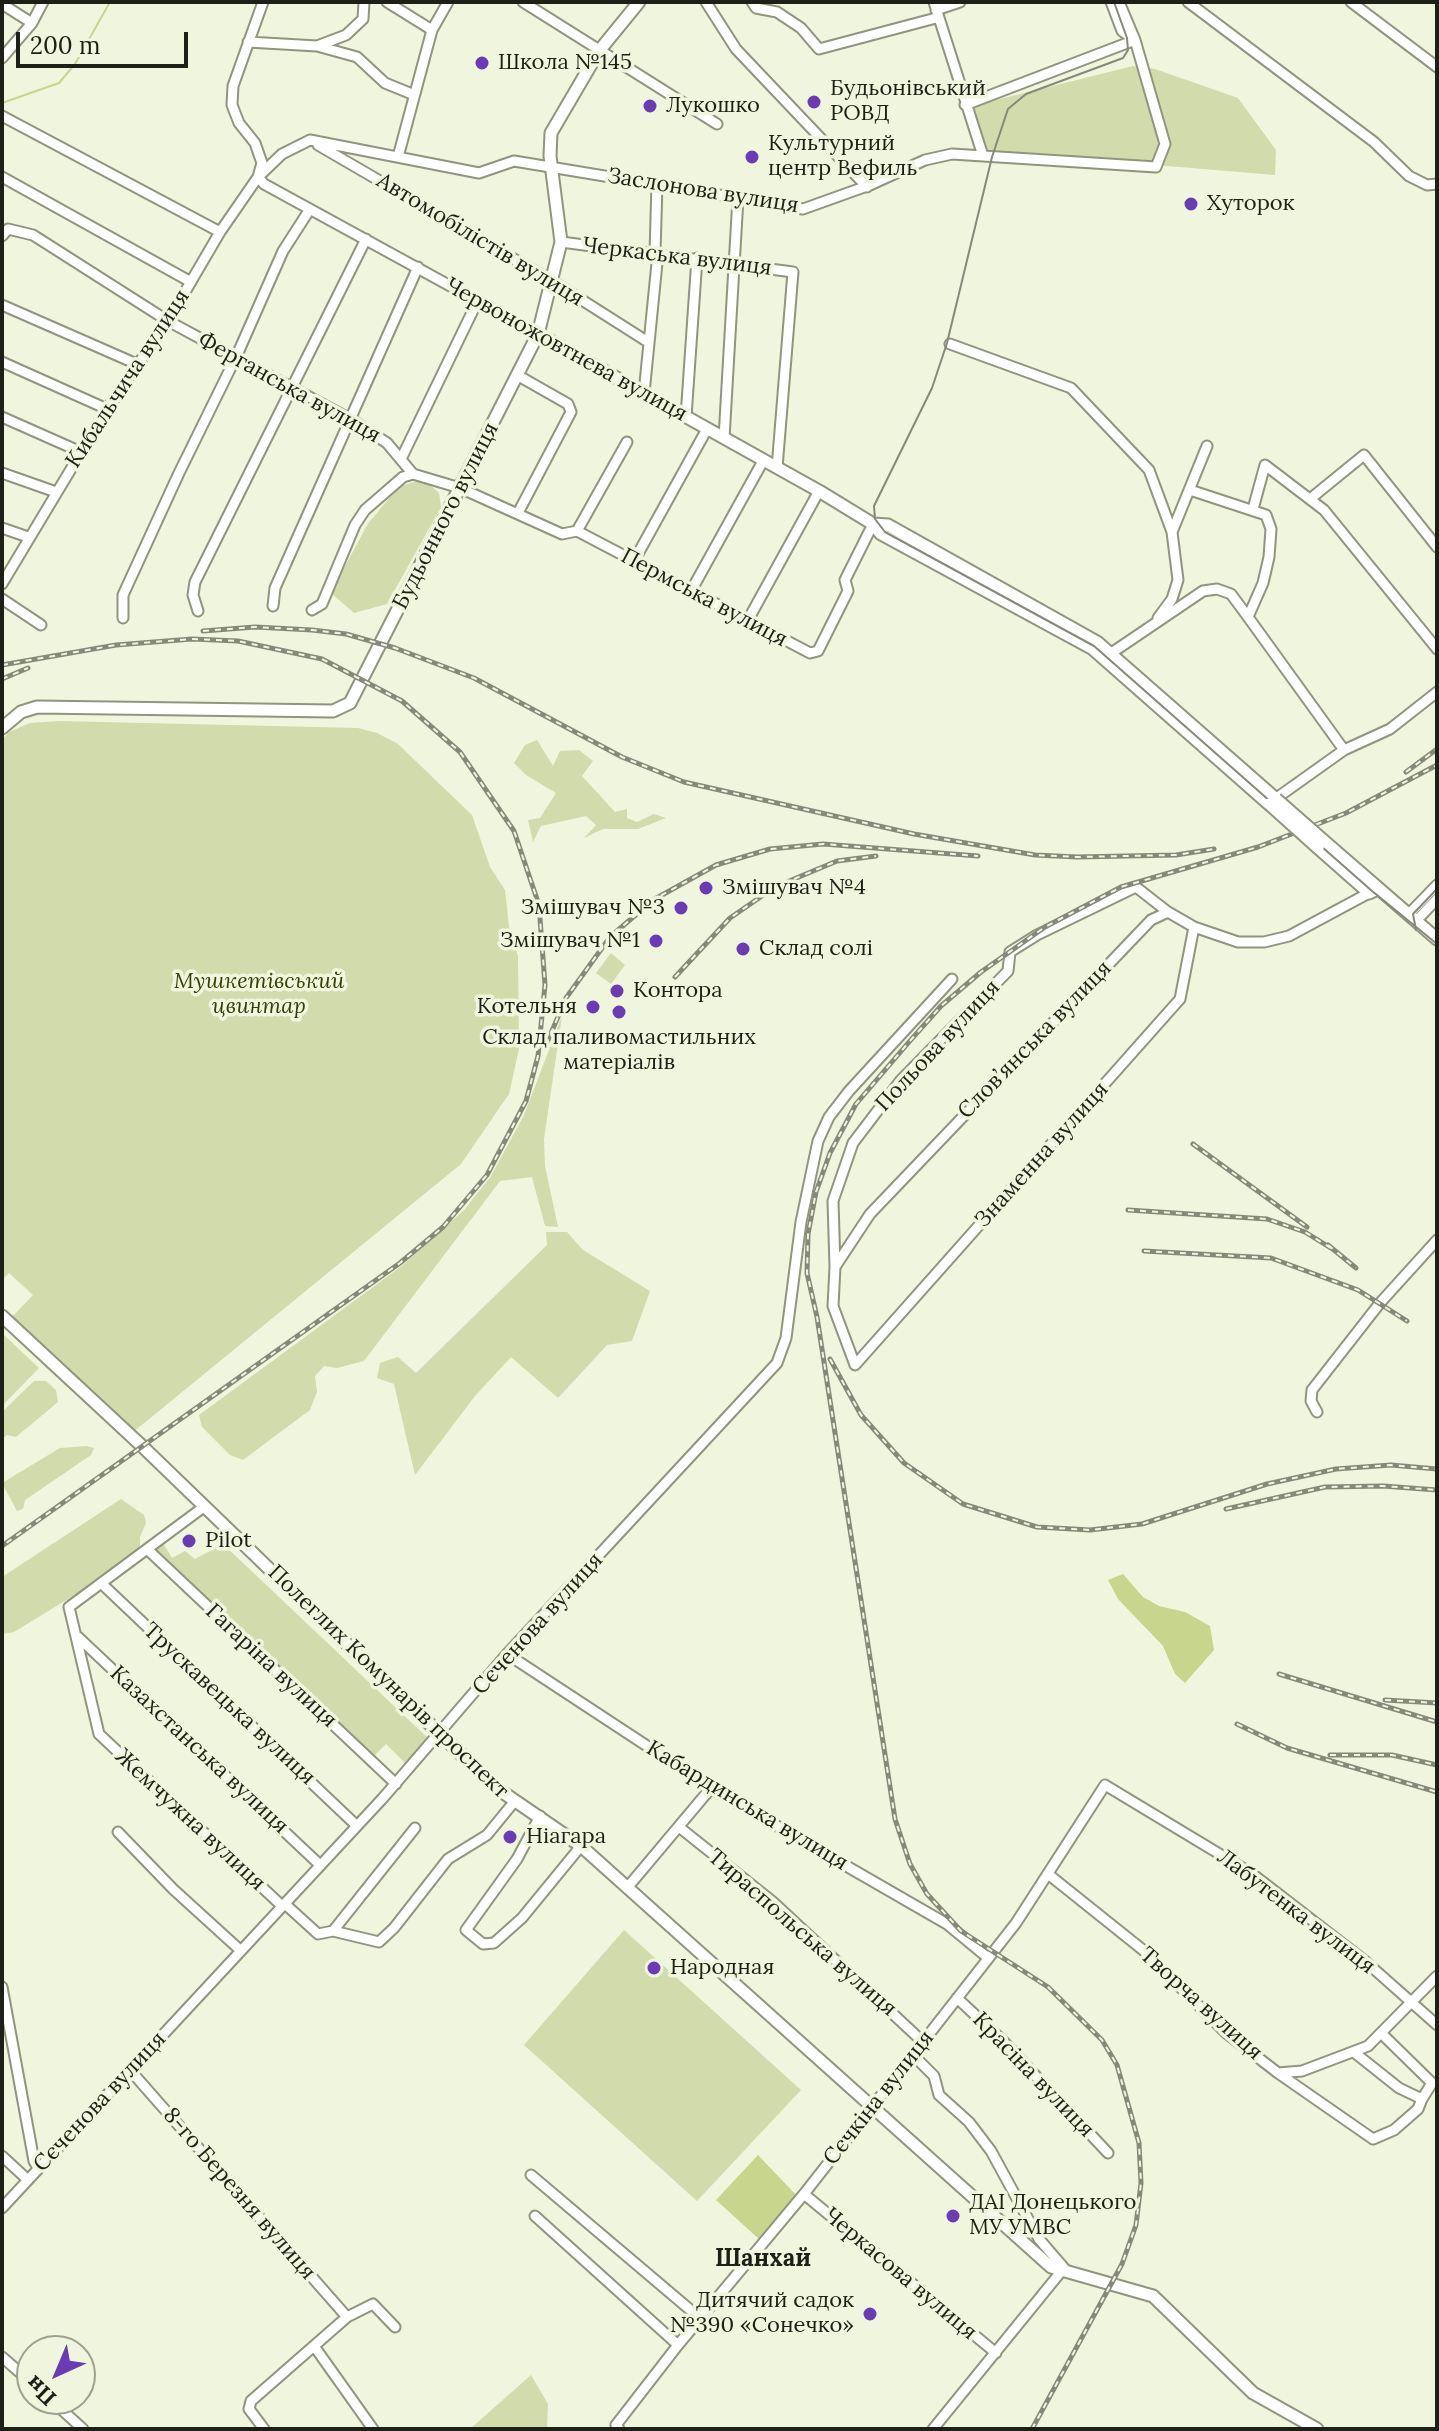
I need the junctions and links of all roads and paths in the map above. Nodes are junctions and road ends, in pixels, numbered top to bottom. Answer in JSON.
{"nodes":[{"id":1,"x":43,"y":2,"type":"edge"},
{"id":2,"x":263,"y":2,"type":"edge"},
{"id":3,"x":364,"y":2,"type":"edge"},
{"id":4,"x":387,"y":2,"type":"edge"},
{"id":5,"x":448,"y":2,"type":"edge"},
{"id":6,"x":523,"y":2,"type":"edge"},
{"id":7,"x":639,"y":2,"type":"edge"},
{"id":8,"x":706,"y":2,"type":"edge"},
{"id":9,"x":752,"y":2,"type":"edge"},
{"id":10,"x":960,"y":2,"type":"edge"},
{"id":11,"x":1111,"y":2,"type":"edge"},
{"id":12,"x":1119,"y":2,"type":"edge"},
{"id":13,"x":1188,"y":2,"type":"edge"},
{"id":14,"x":1351,"y":2,"type":"edge"},
{"id":15,"x":2,"y":4,"type":"edge"},
{"id":16,"x":935,"y":10,"type":"edge"},
{"id":17,"x":32,"y":23,"type":"junction"},
{"id":18,"x":432,"y":30,"type":"junction"},
{"id":19,"x":1135,"y":40,"type":"junction"},
{"id":20,"x":248,"y":42,"type":"junction"},
{"id":21,"x":317,"y":46,"type":"junction"},
{"id":22,"x":599,"y":51,"type":"junction"},
{"id":23,"x":2,"y":58,"type":"edge"},
{"id":24,"x":1437,"y":67,"type":"edge"},
{"id":25,"x":412,"y":94,"type":"junction"},
{"id":26,"x":965,"y":105,"type":"junction"},
{"id":27,"x":2,"y":116,"type":"edge"},
{"id":28,"x":717,"y":124,"type":"dead end"},
{"id":29,"x":310,"y":140,"type":"junction"},
{"id":30,"x":983,"y":156,"type":"junction"},
{"id":31,"x":398,"y":157,"type":"junction"},
{"id":32,"x":551,"y":168,"type":"junction"},
{"id":33,"x":2,"y":177,"type":"edge"},
{"id":34,"x":258,"y":177,"type":"junction"},
{"id":35,"x":657,"y":184,"type":"junction"},
{"id":36,"x":1437,"y":184,"type":"edge"},
{"id":37,"x":867,"y":187,"type":"junction"},
{"id":38,"x":738,"y":198,"type":"junction"},
{"id":39,"x":310,"y":209,"type":"junction"},
{"id":40,"x":5,"y":232,"type":"edge"},
{"id":41,"x":220,"y":232,"type":"junction"},
{"id":42,"x":366,"y":239,"type":"junction"},
{"id":43,"x":561,"y":242,"type":"junction"},
{"id":44,"x":656,"y":253,"type":"junction"},
{"id":45,"x":697,"y":258,"type":"junction"},
{"id":46,"x":734,"y":264,"type":"junction"},
{"id":47,"x":418,"y":267,"type":"junction"},
{"id":48,"x":552,"y":281,"type":"junction"},
{"id":49,"x":191,"y":282,"type":"junction"},
{"id":50,"x":478,"y":300,"type":"junction"},
{"id":51,"x":2,"y":305,"type":"edge"},
{"id":52,"x":168,"y":321,"type":"junction"},
{"id":53,"x":538,"y":334,"type":"junction"},
{"id":54,"x":648,"y":342,"type":"junction"},
{"id":55,"x":950,"y":344,"type":"dead end"},
{"id":56,"x":237,"y":355,"type":"junction"},
{"id":57,"x":2,"y":362,"type":"edge"},
{"id":58,"x":139,"y":365,"type":"junction"},
{"id":59,"x":517,"y":375,"type":"junction"},
{"id":60,"x":292,"y":385,"type":"junction"},
{"id":61,"x":644,"y":393,"type":"junction"},
{"id":62,"x":107,"y":409,"type":"junction"},
{"id":63,"x":2,"y":417,"type":"edge"},
{"id":64,"x":686,"y":417,"type":"junction"},
{"id":65,"x":352,"y":420,"type":"junction"},
{"id":66,"x":707,"y":429,"type":"junction"},
{"id":67,"x":724,"y":438,"type":"junction"},
{"id":68,"x":627,"y":442,"type":"dead end"},
{"id":69,"x":1207,"y":446,"type":"dead end"},
{"id":70,"x":81,"y":452,"type":"junction"},
{"id":71,"x":402,"y":457,"type":"junction"},
{"id":72,"x":763,"y":461,"type":"junction"},
{"id":73,"x":777,"y":468,"type":"junction"},
{"id":74,"x":2,"y":473,"type":"edge"},
{"id":75,"x":413,"y":474,"type":"junction"},
{"id":76,"x":460,"y":488,"type":"junction"},
{"id":77,"x":1190,"y":490,"type":"junction"},
{"id":78,"x":819,"y":491,"type":"junction"},
{"id":79,"x":56,"y":492,"type":"junction"},
{"id":80,"x":1310,"y":499,"type":"junction"},
{"id":81,"x":1253,"y":509,"type":"junction"},
{"id":82,"x":518,"y":513,"type":"junction"},
{"id":83,"x":873,"y":524,"type":"junction"},
{"id":84,"x":2,"y":528,"type":"edge"},
{"id":85,"x":577,"y":531,"type":"junction"},
{"id":86,"x":1172,"y":532,"type":"junction"},
{"id":87,"x":28,"y":537,"type":"junction"},
{"id":88,"x":1437,"y":547,"type":"edge"},
{"id":89,"x":634,"y":561,"type":"junction"},
{"id":90,"x":2,"y":584,"type":"edge"},
{"id":91,"x":691,"y":591,"type":"junction"},
{"id":92,"x":2,"y":599,"type":"edge"},
{"id":93,"x":273,"y":606,"type":"dead end"},
{"id":94,"x":312,"y":610,"type":"dead end"},
{"id":95,"x":198,"y":611,"type":"dead end"},
{"id":96,"x":1248,"y":617,"type":"junction"},
{"id":97,"x":123,"y":618,"type":"dead end"},
{"id":98,"x":1158,"y":618,"type":"junction"},
{"id":99,"x":748,"y":620,"type":"junction"},
{"id":100,"x":41,"y":625,"type":"dead end"},
{"id":101,"x":1437,"y":649,"type":"edge"},
{"id":102,"x":1108,"y":655,"type":"junction"},
{"id":103,"x":1437,"y":692,"type":"edge"},
{"id":104,"x":2,"y":728,"type":"edge"},
{"id":105,"x":1344,"y":750,"type":"junction"},
{"id":106,"x":1272,"y":801,"type":"junction"},
{"id":107,"x":1437,"y":885,"type":"edge"},
{"id":108,"x":1373,"y":891,"type":"junction"},
{"id":109,"x":1437,"y":899,"type":"edge"},
{"id":110,"x":1168,"y":912,"type":"junction"},
{"id":111,"x":1412,"y":918,"type":"junction"},
{"id":112,"x":1194,"y":927,"type":"junction"},
{"id":113,"x":1437,"y":939,"type":"edge"},
{"id":114,"x":952,"y":979,"type":"dead end"},
{"id":115,"x":1437,"y":1240,"type":"edge"},
{"id":116,"x":835,"y":1267,"type":"junction"},
{"id":117,"x":2,"y":1316,"type":"edge"},
{"id":118,"x":1317,"y":1412,"type":"dead end"},
{"id":119,"x":205,"y":1506,"type":"junction"},
{"id":120,"x":147,"y":1549,"type":"junction"},
{"id":121,"x":101,"y":1583,"type":"junction"},
{"id":122,"x":77,"y":1635,"type":"junction"},
{"id":123,"x":507,"y":1654,"type":"junction"},
{"id":124,"x":440,"y":1735,"type":"junction"},
{"id":125,"x":396,"y":1784,"type":"junction"},
{"id":126,"x":1105,"y":1785,"type":"joint"},
{"id":127,"x":711,"y":1788,"type":"junction"},
{"id":128,"x":514,"y":1802,"type":"junction"},
{"id":129,"x":540,"y":1816,"type":"junction"},
{"id":130,"x":357,"y":1826,"type":"junction"},
{"id":131,"x":679,"y":1827,"type":"junction"},
{"id":132,"x":415,"y":1828,"type":"dead end"},
{"id":133,"x":118,"y":1832,"type":"dead end"},
{"id":134,"x":581,"y":1846,"type":"junction"},
{"id":135,"x":320,"y":1865,"type":"junction"},
{"id":136,"x":1048,"y":1874,"type":"junction"},
{"id":137,"x":627,"y":1888,"type":"junction"},
{"id":138,"x":283,"y":1905,"type":"junction"},
{"id":139,"x":333,"y":1931,"type":"junction"},
{"id":140,"x":240,"y":1950,"type":"junction"},
{"id":141,"x":987,"y":1957,"type":"junction"},
{"id":142,"x":1437,"y":1976,"type":"edge"},
{"id":143,"x":2,"y":1987,"type":"edge"},
{"id":144,"x":957,"y":1998,"type":"junction"},
{"id":145,"x":1412,"y":2002,"type":"junction"},
{"id":146,"x":1437,"y":2025,"type":"edge"},
{"id":147,"x":1382,"y":2034,"type":"junction"},
{"id":148,"x":923,"y":2042,"type":"junction"},
{"id":149,"x":1355,"y":2053,"type":"junction"},
{"id":150,"x":913,"y":2055,"type":"junction"},
{"id":151,"x":130,"y":2070,"type":"junction"},
{"id":152,"x":1278,"y":2073,"type":"junction"},
{"id":153,"x":1422,"y":2099,"type":"junction"},
{"id":154,"x":872,"y":2107,"type":"junction"},
{"id":155,"x":1108,"y":2153,"type":"dead end"},
{"id":156,"x":2,"y":2156,"type":"edge"},
{"id":157,"x":38,"y":2168,"type":"junction"},
{"id":158,"x":531,"y":2175,"type":"dead end"},
{"id":159,"x":28,"y":2180,"type":"junction"},
{"id":160,"x":804,"y":2194,"type":"junction"},
{"id":161,"x":2,"y":2208,"type":"edge"},
{"id":162,"x":535,"y":2216,"type":"dead end"},
{"id":163,"x":1062,"y":2272,"type":"junction"},
{"id":164,"x":347,"y":2317,"type":"junction"},
{"id":165,"x":701,"y":2319,"type":"junction"},
{"id":166,"x":395,"y":2327,"type":"dead end"},
{"id":167,"x":678,"y":2345,"type":"junction"},
{"id":168,"x":314,"y":2346,"type":"junction"},
{"id":169,"x":996,"y":2353,"type":"junction"},
{"id":170,"x":68,"y":2415,"type":"edge"},
{"id":171,"x":83,"y":2429,"type":"edge"},
{"id":172,"x":264,"y":2429,"type":"edge"},
{"id":173,"x":373,"y":2429,"type":"edge"},
{"id":174,"x":619,"y":2429,"type":"edge"},
{"id":175,"x":933,"y":2429,"type":"edge"},
{"id":176,"x":1317,"y":2429,"type":"edge"}],
"edges":[{"from":1,"to":17,"type":"street"},
{"from":2,"to":20,"type":"street"},
{"from":3,"to":21,"type":"street"},
{"from":4,"to":18,"type":"street"},
{"from":5,"to":18,"type":"street"},
{"from":6,"to":22,"type":"street"},
{"from":7,"to":22,"type":"main road","name":"Будьонного вулиця"},
{"from":8,"to":37,"type":"street"},
{"from":9,"to":16,"type":"street"},
{"from":10,"to":16,"type":"street"},
{"from":11,"to":19,"type":"street"},
{"from":12,"to":19,"type":"street"},
{"from":13,"to":36,"type":"street"},
{"from":14,"to":24,"type":"street"},
{"from":15,"to":17,"type":"street"},
{"from":16,"to":26,"type":"street"},
{"from":17,"to":23,"type":"street"},
{"from":18,"to":25,"type":"street"},
{"from":19,"to":26,"type":"street"},
{"from":19,"to":30,"type":"street","name":"Заслонова вулиця"},
{"from":20,"to":21,"type":"street"},
{"from":20,"to":34,"type":"street"},
{"from":21,"to":25,"type":"street"},
{"from":22,"to":28,"type":"street"},
{"from":22,"to":32,"type":"main road","name":"Будьонного вулиця"},
{"from":25,"to":31,"type":"street"},
{"from":26,"to":30,"type":"street"},
{"from":27,"to":41,"type":"street"},
{"from":29,"to":31,"type":"street","name":"Заслонова вулиця"},
{"from":29,"to":34,"type":"street"},
{"from":29,"to":48,"type":"street","name":"Автомобілістів вулиця"},
{"from":30,"to":37,"type":"street","name":"Заслонова вулиця"},
{"from":31,"to":32,"type":"street","name":"Заслонова вулиця"},
{"from":32,"to":35,"type":"street","name":"Заслонова вулиця"},
{"from":32,"to":43,"type":"main road","name":"Будьонного вулиця"},
{"from":33,"to":49,"type":"street"},
{"from":34,"to":39,"type":"street","name":"Червоножовтнева вулиця"},
{"from":34,"to":41,"type":"street","name":"Кибальчича вулиця"},
{"from":35,"to":38,"type":"street","name":"Заслонова вулиця"},
{"from":35,"to":44,"type":"street"},
{"from":37,"to":38,"type":"street","name":"Заслонова вулиця"},
{"from":38,"to":46,"type":"street"},
{"from":39,"to":42,"type":"street","name":"Червоножовтнева вулиця"},
{"from":39,"to":56,"type":"street"},
{"from":40,"to":52,"type":"street","name":"Ферганська вулиця"},
{"from":41,"to":49,"type":"street","name":"Кибальчича вулиця"},
{"from":42,"to":47,"type":"street","name":"Червоножовтнева вулиця"},
{"from":42,"to":60,"type":"street"},
{"from":43,"to":44,"type":"street","name":"Черкаська вулиця"},
{"from":43,"to":48,"type":"main road","name":"Будьонного вулиця"},
{"from":44,"to":45,"type":"street","name":"Черкаська вулиця"},
{"from":44,"to":54,"type":"street"},
{"from":45,"to":46,"type":"street","name":"Черкаська вулиця"},
{"from":45,"to":64,"type":"street"},
{"from":46,"to":67,"type":"street"},
{"from":46,"to":73,"type":"street","name":"Черкаська вулиця"},
{"from":47,"to":50,"type":"street","name":"Червоножовтнева вулиця"},
{"from":47,"to":65,"type":"street"},
{"from":48,"to":53,"type":"main road","name":"Будьонного вулиця"},
{"from":48,"to":54,"type":"street","name":"Автомобілістів вулиця"},
{"from":49,"to":52,"type":"street","name":"Кибальчича вулиця"},
{"from":50,"to":53,"type":"street","name":"Червоножовтнева вулиця"},
{"from":50,"to":71,"type":"street","name":"Ферганська вулиця"},
{"from":51,"to":58,"type":"street"},
{"from":52,"to":56,"type":"street","name":"Ферганська вулиця"},
{"from":52,"to":58,"type":"street","name":"Кибальчича вулиця"},
{"from":53,"to":59,"type":"main road","name":"Будьонного вулиця"},
{"from":53,"to":61,"type":"main road","name":"Червоножовтнева вулиця"},
{"from":54,"to":61,"type":"street"},
{"from":55,"to":86,"type":"street"},
{"from":56,"to":60,"type":"street","name":"Ферганська вулиця"},
{"from":56,"to":97,"type":"street"},
{"from":57,"to":62,"type":"street"},
{"from":58,"to":62,"type":"street","name":"Кибальчича вулиця"},
{"from":59,"to":76,"type":"main road","name":"Будьонного вулиця"},
{"from":59,"to":82,"type":"street"},
{"from":60,"to":65,"type":"street","name":"Ферганська вулиця"},
{"from":60,"to":95,"type":"street"},
{"from":61,"to":64,"type":"main road","name":"Червоножовтнева вулиця"},
{"from":62,"to":70,"type":"street","name":"Кибальчича вулиця"},
{"from":63,"to":70,"type":"street"},
{"from":64,"to":66,"type":"main road","name":"Червоножовтнева вулиця"},
{"from":65,"to":71,"type":"street","name":"Ферганська вулиця"},
{"from":65,"to":93,"type":"street"},
{"from":66,"to":67,"type":"main road","name":"Червоножовтнева вулиця"},
{"from":66,"to":89,"type":"street"},
{"from":67,"to":72,"type":"main road","name":"Червоножовтнева вулиця"},
{"from":68,"to":85,"type":"street"},
{"from":69,"to":77,"type":"street"},
{"from":70,"to":79,"type":"street","name":"Кибальчича вулиця"},
{"from":71,"to":75,"type":"street","name":"Ферганська вулиця"},
{"from":72,"to":73,"type":"main road","name":"Червоножовтнева вулиця"},
{"from":72,"to":91,"type":"street"},
{"from":73,"to":78,"type":"main road","name":"Червоножовтнева вулиця"},
{"from":74,"to":79,"type":"street"},
{"from":75,"to":76,"type":"street"},
{"from":75,"to":94,"type":"street"},
{"from":76,"to":82,"type":"street","name":"Пермська вулиця"},
{"from":76,"to":104,"type":"main road","name":"Будьонного вулиця"},
{"from":77,"to":81,"type":"street"},
{"from":77,"to":86,"type":"street"},
{"from":78,"to":83,"type":"main road","name":"Червоножовтнева вулиця"},
{"from":78,"to":99,"type":"street"},
{"from":79,"to":87,"type":"street","name":"Кибальчича вулиця"},
{"from":80,"to":81,"type":"street"},
{"from":80,"to":88,"type":"street"},
{"from":80,"to":101,"type":"street"},
{"from":81,"to":96,"type":"street"},
{"from":82,"to":85,"type":"street","name":"Пермська вулиця"},
{"from":83,"to":99,"type":"street","name":"Пермська вулиця"},
{"from":83,"to":102,"type":"main road","name":"Червоножовтнева вулиця"},
{"from":84,"to":87,"type":"street"},
{"from":85,"to":89,"type":"street","name":"Пермська вулиця"},
{"from":86,"to":98,"type":"street"},
{"from":87,"to":90,"type":"street","name":"Кибальчича вулиця"},
{"from":89,"to":91,"type":"street","name":"Пермська вулиця"},
{"from":91,"to":99,"type":"street","name":"Пермська вулиця"},
{"from":92,"to":100,"type":"street"},
{"from":96,"to":98,"type":"street"},
{"from":96,"to":105,"type":"street"},
{"from":98,"to":102,"type":"street"},
{"from":102,"to":106,"type":"main road","name":"Червоножовтнева вулиця"},
{"from":103,"to":105,"type":"street"},
{"from":105,"to":106,"type":"street"},
{"from":106,"to":108,"type":"main road","name":"Червоножовтнева вулиця","bridge":true},
{"from":107,"to":111,"type":"street"},
{"from":108,"to":111,"type":"main road"},
{"from":108,"to":112,"type":"street"},
{"from":109,"to":111,"type":"street"},
{"from":110,"to":112,"type":"street"},
{"from":110,"to":116,"type":"street","name":"Слов’янська вулиця"},
{"from":110,"to":116,"type":"street","name":"Польова вулиця"},
{"from":111,"to":113,"type":"main road"},
{"from":112,"to":116,"type":"street","name":"Знаменна вулиця"},
{"from":114,"to":123,"type":"street","name":"Сєченова вулиця"},
{"from":115,"to":118,"type":"street"},
{"from":117,"to":119,"type":"main road","name":"Полеглих Комунарів проспект"},
{"from":119,"to":120,"type":"street"},
{"from":119,"to":124,"type":"main road","name":"Полеглих Комунарів проспект"},
{"from":120,"to":121,"type":"street"},
{"from":120,"to":125,"type":"street","name":"Гагаріна вулиця"},
{"from":121,"to":122,"type":"street"},
{"from":121,"to":130,"type":"street","name":"Трускавецька вулиця"},
{"from":122,"to":135,"type":"street","name":"Казахстанська вулиця"},
{"from":122,"to":138,"type":"street","name":"Жемчужна вулиця"},
{"from":123,"to":124,"type":"street","name":"Сєченова вулиця"},
{"from":123,"to":127,"type":"street","name":"Кабардинська вулиця"},
{"from":124,"to":125,"type":"street","name":"Сєченова вулиця"},
{"from":124,"to":128,"type":"main road","name":"Полеглих Комунарів проспект"},
{"from":125,"to":130,"type":"street","name":"Сєченова вулиця"},
{"from":126,"to":136,"type":"street","name":"Сєчкіна вулиця"},
{"from":126,"to":145,"type":"street","name":"Лабутенка вулиця"},
{"from":127,"to":131,"type":"street"},
{"from":127,"to":141,"type":"street","name":"Кабардинська вулиця"},
{"from":128,"to":129,"type":"main road","name":"Полеглих Комунарів проспект"},
{"from":128,"to":139,"type":"street"},
{"from":129,"to":134,"type":"main road","name":"Полеглих Комунарів проспект"},
{"from":129,"to":134,"type":"street"},
{"from":130,"to":135,"type":"street","name":"Сєченова вулиця"},
{"from":131,"to":137,"type":"street"},
{"from":131,"to":148,"type":"street","name":"Тираспольська вулиця"},
{"from":132,"to":139,"type":"street"},
{"from":133,"to":140,"type":"street"},
{"from":134,"to":137,"type":"main road","name":"Полеглих Комунарів проспект"},
{"from":135,"to":138,"type":"street","name":"Сєченова вулиця"},
{"from":136,"to":141,"type":"street","name":"Сєчкіна вулиця"},
{"from":136,"to":152,"type":"street","name":"Творча вулиця"},
{"from":137,"to":154,"type":"main road","name":"Полеглих Комунарів проспект"},
{"from":138,"to":139,"type":"street","name":"Жемчужна вулиця"},
{"from":138,"to":140,"type":"street","name":"Сєченова вулиця"},
{"from":140,"to":151,"type":"street","name":"Сєченова вулиця"},
{"from":141,"to":144,"type":"street","name":"Сєчкіна вулиця"},
{"from":142,"to":145,"type":"street","name":"Творча вулиця"},
{"from":143,"to":157,"type":"street"},
{"from":144,"to":148,"type":"street","name":"Сєчкіна вулиця"},
{"from":144,"to":155,"type":"street","name":"Красіна вулиця"},
{"from":145,"to":146,"type":"street","name":"Лабутенка вулиця"},
{"from":145,"to":147,"type":"street","name":"Творча вулиця"},
{"from":147,"to":149,"type":"street","name":"Творча вулиця"},
{"from":147,"to":153,"type":"street"},
{"from":148,"to":150,"type":"street","name":"Сєчкіна вулиця"},
{"from":149,"to":152,"type":"street","name":"Творча вулиця"},
{"from":149,"to":153,"type":"street"},
{"from":150,"to":154,"type":"street","name":"Сєчкіна вулиця"},
{"from":150,"to":163,"type":"street"},
{"from":151,"to":157,"type":"street","name":"Сєченова вулиця"},
{"from":151,"to":164,"type":"street","name":"8-го Березня вулиця"},
{"from":152,"to":153,"type":"street"},
{"from":154,"to":160,"type":"street","name":"Сєчкіна вулиця"},
{"from":154,"to":163,"type":"main road","name":"Полеглих Комунарів проспект"},
{"from":156,"to":159,"type":"street"},
{"from":157,"to":159,"type":"street","name":"Сєченова вулиця"},
{"from":158,"to":165,"type":"street"},
{"from":159,"to":161,"type":"street","name":"Сєченова вулиця"},
{"from":160,"to":165,"type":"street","name":"Сєчкіна вулиця"},
{"from":160,"to":169,"type":"street","name":"Черкасова вулиця"},
{"from":162,"to":167,"type":"street"},
{"from":163,"to":169,"type":"street"},
{"from":163,"to":176,"type":"main road","name":"Полеглих Комунарів проспект"},
{"from":164,"to":166,"type":"street"},
{"from":164,"to":168,"type":"street"},
{"from":165,"to":167,"type":"street","name":"Сєчкіна вулиця"},
{"from":167,"to":174,"type":"street","name":"Сєчкіна вулиця"},
{"from":168,"to":172,"type":"street"},
{"from":168,"to":173,"type":"street"},
{"from":169,"to":175,"type":"street"},
{"from":170,"to":171,"type":"street"}]}
